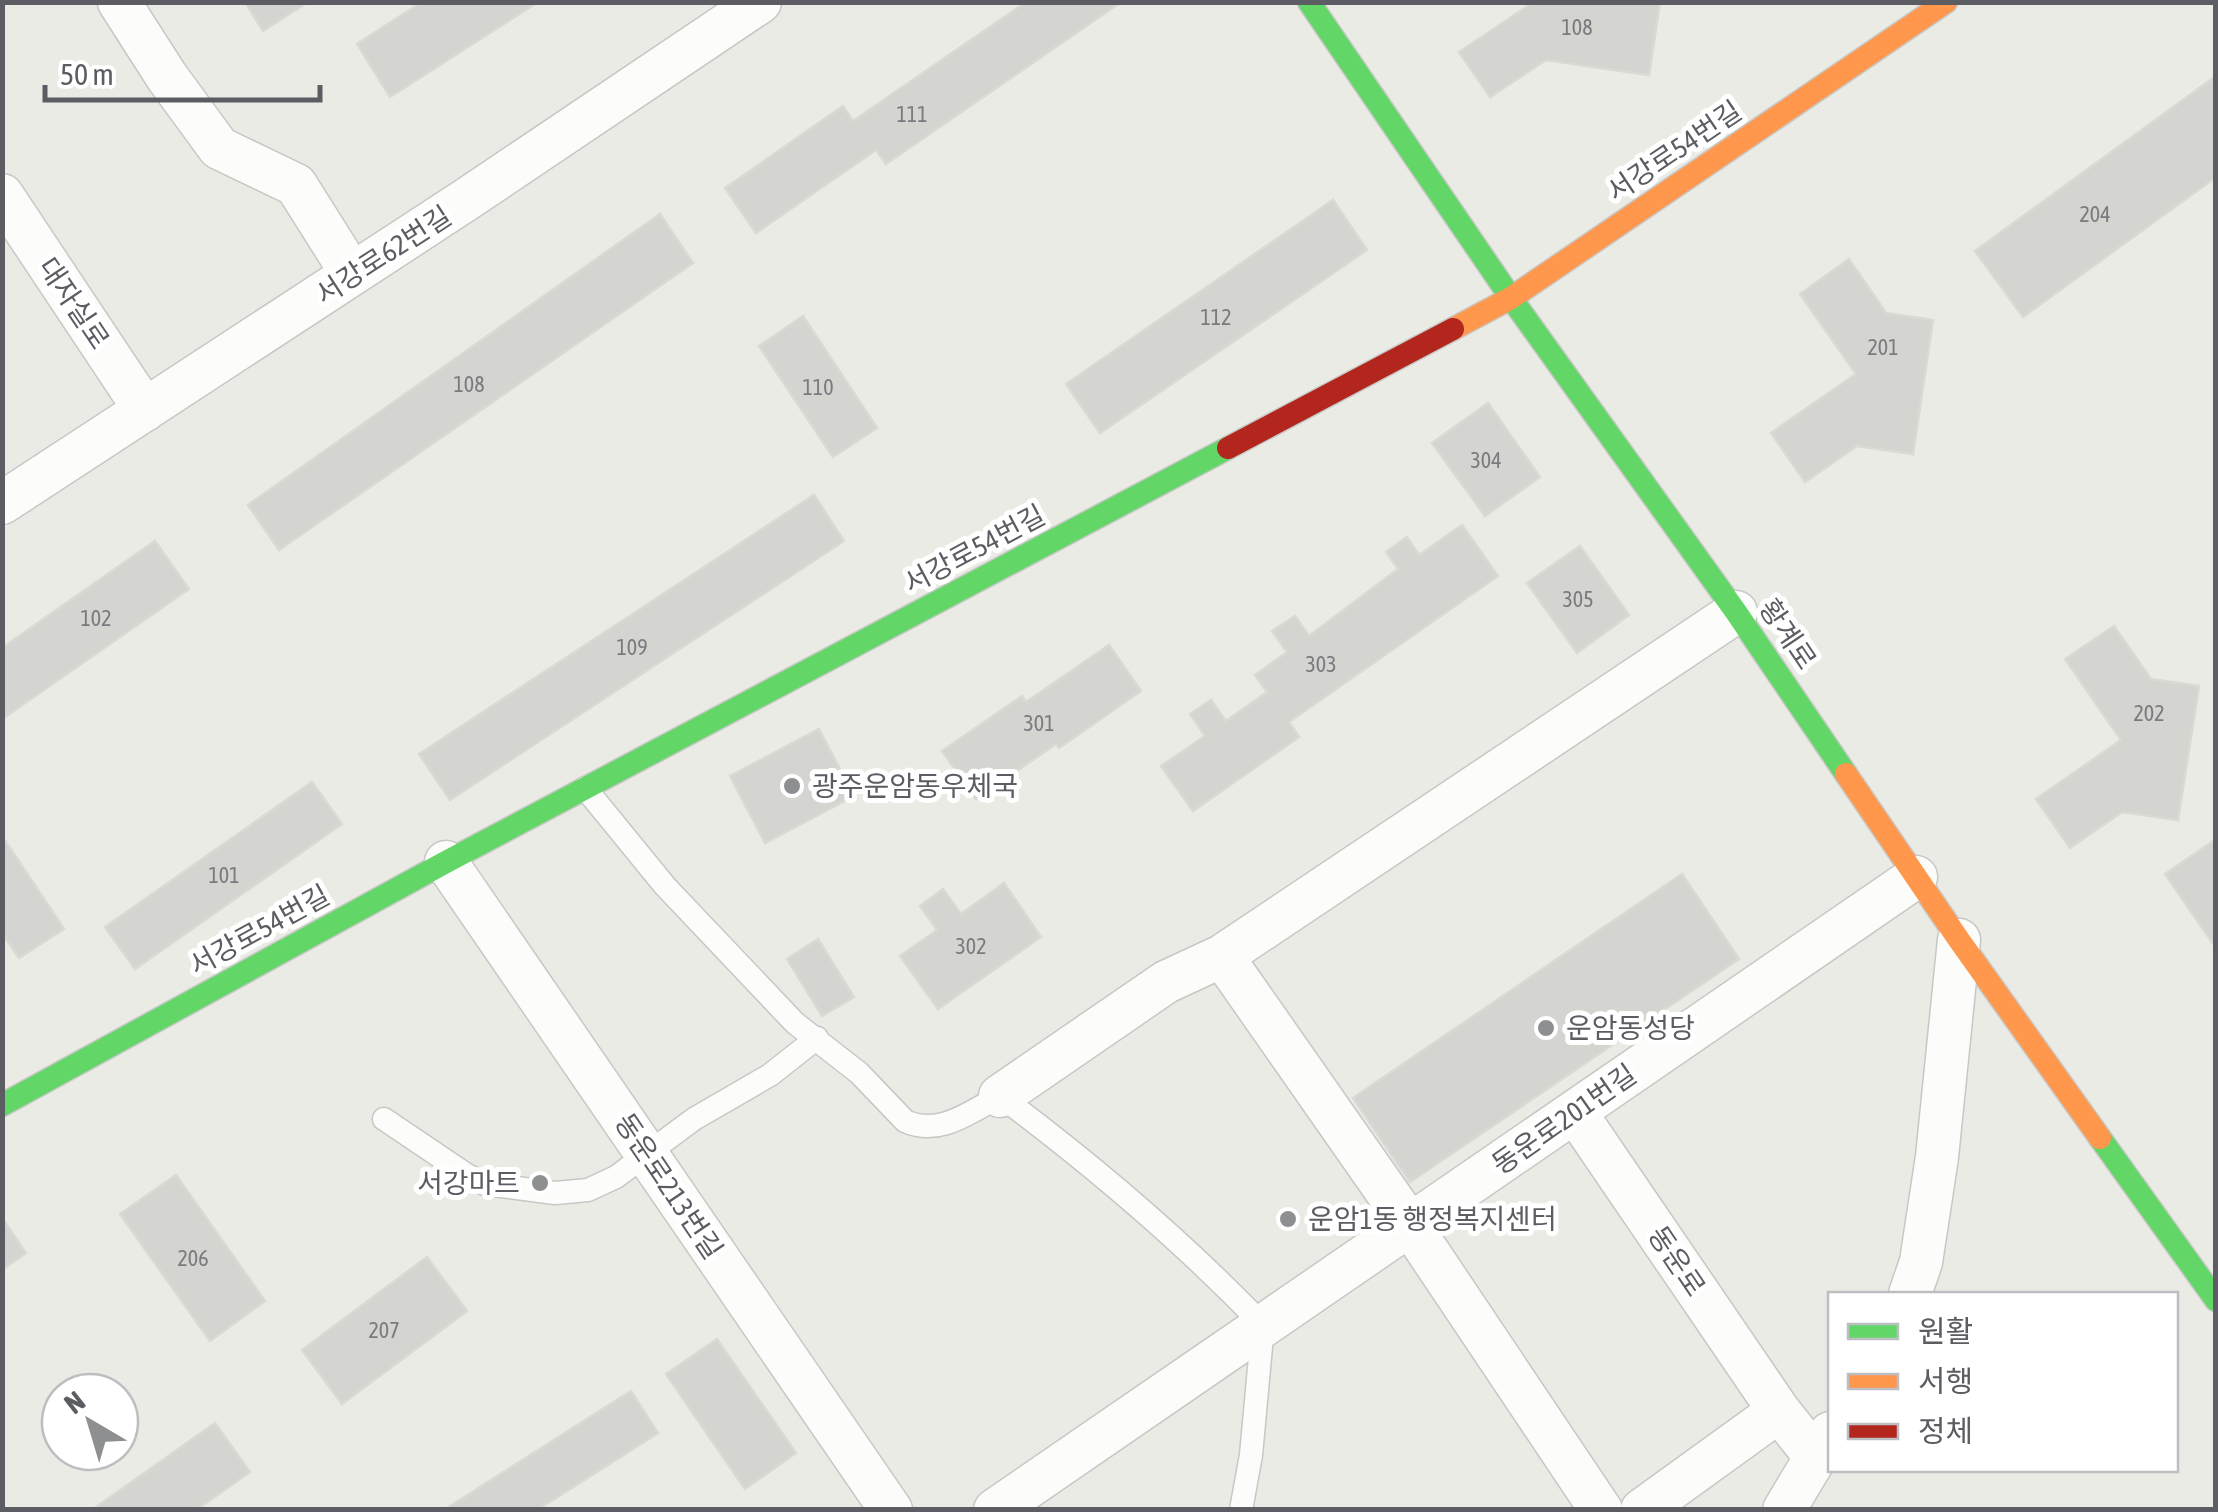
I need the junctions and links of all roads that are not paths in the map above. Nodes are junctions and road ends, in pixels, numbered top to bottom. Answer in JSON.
{"nodes":[{"id":1,"x":119,"y":2,"type":"edge"},
{"id":2,"x":760,"y":2,"type":"edge"},
{"id":3,"x":1309,"y":2,"type":"edge"},
{"id":4,"x":1946,"y":2,"type":"edge"},
{"id":5,"x":2,"y":195,"type":"edge"},
{"id":6,"x":352,"y":274,"type":"junction"},
{"id":7,"x":1511,"y":298,"type":"junction"},
{"id":8,"x":145,"y":410,"type":"junction"},
{"id":9,"x":2,"y":503,"type":"edge"},
{"id":10,"x":1736,"y":612,"type":"junction"},
{"id":11,"x":586,"y":788,"type":"junction"},
{"id":12,"x":446,"y":862,"type":"junction"},
{"id":13,"x":1916,"y":877,"type":"junction"},
{"id":14,"x":1959,"y":940,"type":"junction"},
{"id":15,"x":1222,"y":956,"type":"junction"},
{"id":16,"x":817,"y":1038,"type":"junction"},
{"id":17,"x":1000,"y":1096,"type":"junction"},
{"id":18,"x":2,"y":1105,"type":"edge"},
{"id":19,"x":1575,"y":1112,"type":"junction"},
{"id":20,"x":384,"y":1119,"type":"dead end"},
{"id":21,"x":647,"y":1154,"type":"junction"},
{"id":22,"x":1410,"y":1226,"type":"junction"},
{"id":23,"x":1911,"y":1292,"type":"edge"},
{"id":24,"x":2216,"y":1300,"type":"edge"},
{"id":25,"x":1263,"y":1325,"type":"junction"},
{"id":26,"x":1778,"y":1411,"type":"junction"},
{"id":27,"x":1822,"y":1444,"type":"edge"},
{"id":28,"x":891,"y":1510,"type":"edge"},
{"id":29,"x":996,"y":1510,"type":"edge"},
{"id":30,"x":1241,"y":1510,"type":"edge"},
{"id":31,"x":1601,"y":1510,"type":"edge"},
{"id":32,"x":1642,"y":1510,"type":"edge"},
{"id":33,"x":1784,"y":1510,"type":"edge"}],
"edges":[{"from":1,"to":6,"type":"street"},
{"from":2,"to":6,"type":"street","name":"서강로62번길"},
{"from":3,"to":7,"type":"street","name":"황계로"},
{"from":4,"to":7,"type":"street","name":"서강로54번길"},
{"from":5,"to":8,"type":"street","name":"대자실로"},
{"from":6,"to":8,"type":"street","name":"서강로62번길"},
{"from":7,"to":10,"type":"street","name":"황계로"},
{"from":7,"to":11,"type":"street","name":"서강로54번길"},
{"from":8,"to":9,"type":"street","name":"서강로62번길"},
{"from":10,"to":13,"type":"street","name":"황계로"},
{"from":10,"to":15,"type":"street"},
{"from":11,"to":12,"type":"street","name":"서강로54번길"},
{"from":11,"to":16,"type":"lane"},
{"from":12,"to":18,"type":"street","name":"서강로54번길"},
{"from":12,"to":21,"type":"street","name":"동운로213번길"},
{"from":13,"to":14,"type":"street","name":"황계로"},
{"from":13,"to":19,"type":"street","name":"동운로201번길"},
{"from":14,"to":23,"type":"street"},
{"from":14,"to":24,"type":"street","name":"황계로"},
{"from":15,"to":17,"type":"street"},
{"from":15,"to":22,"type":"street"},
{"from":16,"to":17,"type":"lane"},
{"from":16,"to":21,"type":"lane"},
{"from":17,"to":25,"type":"lane"},
{"from":19,"to":22,"type":"street","name":"동운로201번길"},
{"from":19,"to":26,"type":"street","name":"동운로"},
{"from":20,"to":21,"type":"lane"},
{"from":21,"to":28,"type":"street","name":"동운로213번길"},
{"from":22,"to":25,"type":"street","name":"동운로201번길"},
{"from":22,"to":31,"type":"street"},
{"from":25,"to":29,"type":"street","name":"동운로201번길"},
{"from":25,"to":30,"type":"lane"},
{"from":26,"to":27,"type":"street","name":"동운로"},
{"from":26,"to":32,"type":"street"},
{"from":27,"to":33,"type":"street"}]}
